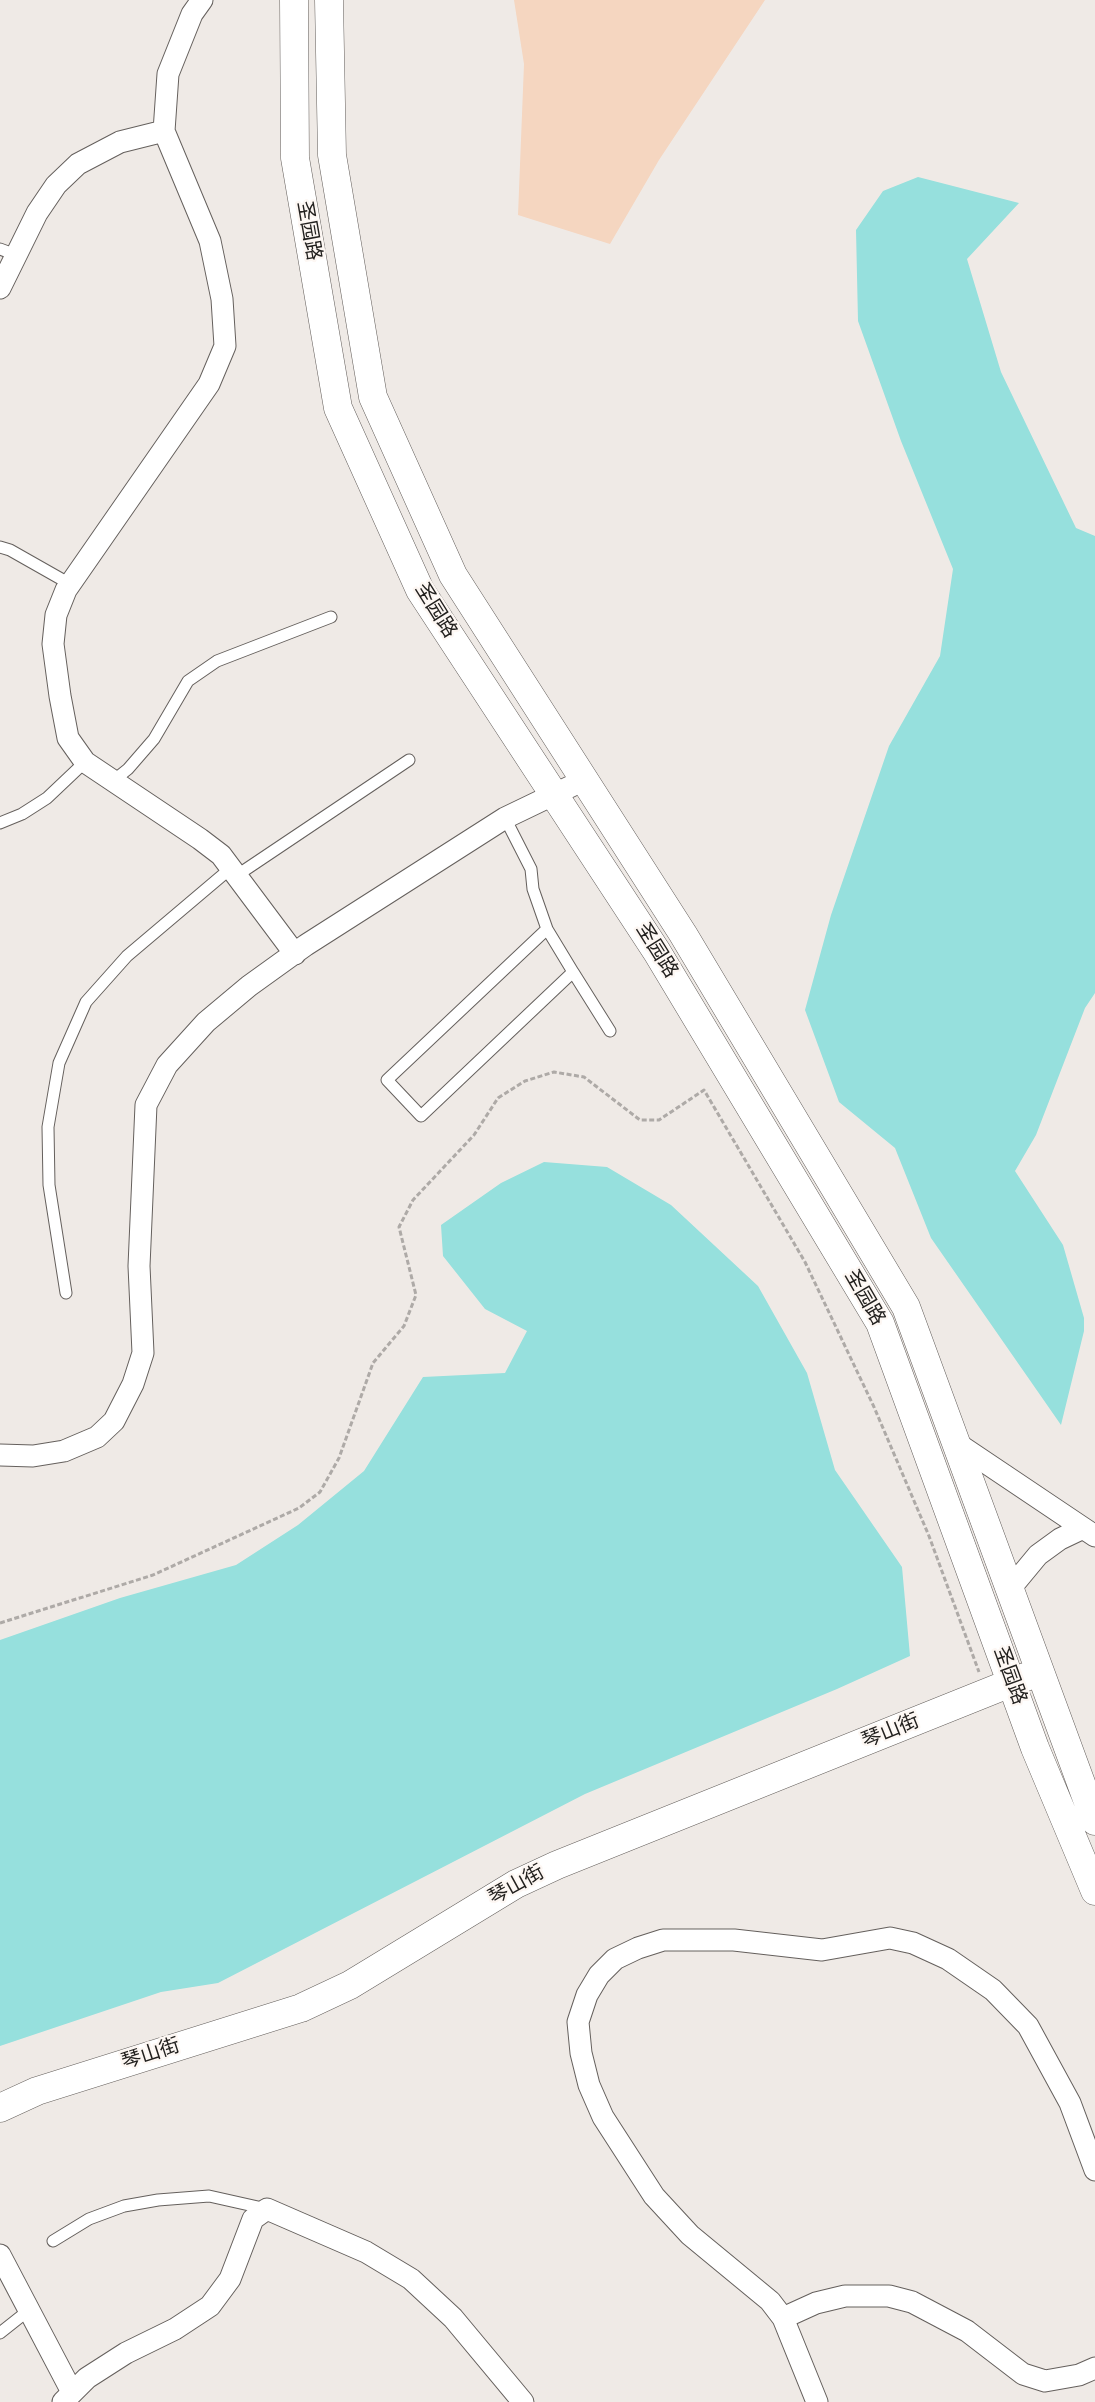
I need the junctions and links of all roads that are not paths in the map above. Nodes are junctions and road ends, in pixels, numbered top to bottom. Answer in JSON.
{"nodes":[{"id":1,"x":202,"y":0,"type":"edge"},
{"id":2,"x":294,"y":0,"type":"edge"},
{"id":3,"x":329,"y":0,"type":"edge"},
{"id":4,"x":164,"y":131,"type":"junction"},
{"id":5,"x":8,"y":252,"type":"edge"},
{"id":6,"x":0,"y":288,"type":"edge"},
{"id":7,"x":0,"y":547,"type":"edge"},
{"id":8,"x":70,"y":584,"type":"junction"},
{"id":9,"x":331,"y":617,"type":"dead end"},
{"id":10,"x":409,"y":760,"type":"dead end"},
{"id":11,"x":85,"y":762,"type":"junction"},
{"id":12,"x":584,"y":780,"type":"junction"},
{"id":13,"x":113,"y":781,"type":"junction"},
{"id":14,"x":554,"y":796,"type":"junction"},
{"id":15,"x":504,"y":818,"type":"junction"},
{"id":16,"x":0,"y":823,"type":"edge"},
{"id":17,"x":233,"y":872,"type":"junction"},
{"id":18,"x":547,"y":929,"type":"junction"},
{"id":19,"x":295,"y":954,"type":"junction"},
{"id":20,"x":574,"y":972,"type":"junction"},
{"id":21,"x":610,"y":1031,"type":"dead end"},
{"id":22,"x":66,"y":1293,"type":"dead end"},
{"id":23,"x":956,"y":1442,"type":"junction"},
{"id":24,"x":0,"y":1455,"type":"edge"},
{"id":25,"x":1088,"y":1533,"type":"edge"},
{"id":26,"x":1009,"y":1590,"type":"junction"},
{"id":27,"x":1039,"y":1671,"type":"junction"},
{"id":28,"x":1012,"y":1684,"type":"junction"},
{"id":29,"x":1095,"y":1821,"type":"edge"},
{"id":30,"x":1095,"y":1891,"type":"edge"},
{"id":31,"x":0,"y":2108,"type":"edge"},
{"id":32,"x":1095,"y":2170,"type":"edge"},
{"id":33,"x":267,"y":2209,"type":"junction"},
{"id":34,"x":53,"y":2240,"type":"dead end"},
{"id":35,"x":0,"y":2255,"type":"edge"},
{"id":36,"x":29,"y":2310,"type":"junction"},
{"id":37,"x":783,"y":2318,"type":"junction"},
{"id":38,"x":0,"y":2333,"type":"edge"},
{"id":39,"x":1095,"y":2368,"type":"edge"},
{"id":40,"x":67,"y":2397,"type":"edge"},
{"id":41,"x":523,"y":2402,"type":"edge"},
{"id":42,"x":817,"y":2402,"type":"edge"}],
"edges":[{"from":1,"to":4,"type":"street"},
{"from":2,"to":14,"type":"street","name":"圣园路"},
{"from":3,"to":12,"type":"street","name":"圣园路"},
{"from":4,"to":5,"type":"street"},
{"from":4,"to":8,"type":"street"},
{"from":5,"to":6,"type":"street"},
{"from":7,"to":8,"type":"lane"},
{"from":8,"to":11,"type":"street"},
{"from":9,"to":13,"type":"lane"},
{"from":10,"to":17,"type":"lane"},
{"from":11,"to":13,"type":"street"},
{"from":11,"to":16,"type":"lane"},
{"from":12,"to":14,"type":"street"},
{"from":12,"to":23,"type":"street","name":"圣园路"},
{"from":13,"to":17,"type":"street"},
{"from":14,"to":15,"type":"street"},
{"from":14,"to":28,"type":"street","name":"圣园路"},
{"from":15,"to":18,"type":"lane"},
{"from":15,"to":19,"type":"street"},
{"from":17,"to":19,"type":"street"},
{"from":17,"to":22,"type":"lane"},
{"from":18,"to":20,"type":"lane"},
{"from":18,"to":20,"type":"lane"},
{"from":19,"to":24,"type":"street"},
{"from":20,"to":21,"type":"lane"},
{"from":23,"to":25,"type":"street"},
{"from":23,"to":26,"type":"street","name":"圣园路"},
{"from":25,"to":26,"type":"street"},
{"from":26,"to":27,"type":"street","name":"圣园路"},
{"from":27,"to":28,"type":"street","name":"琴山街"},
{"from":27,"to":29,"type":"street","name":"圣园路"},
{"from":28,"to":30,"type":"street","name":"圣园路"},
{"from":28,"to":31,"type":"street","name":"琴山街"},
{"from":32,"to":37,"type":"street"},
{"from":33,"to":34,"type":"lane"},
{"from":33,"to":40,"type":"street"},
{"from":33,"to":41,"type":"street"},
{"from":35,"to":36,"type":"street"},
{"from":36,"to":38,"type":"lane"},
{"from":36,"to":40,"type":"street"},
{"from":37,"to":39,"type":"street"},
{"from":37,"to":42,"type":"street"}]}
